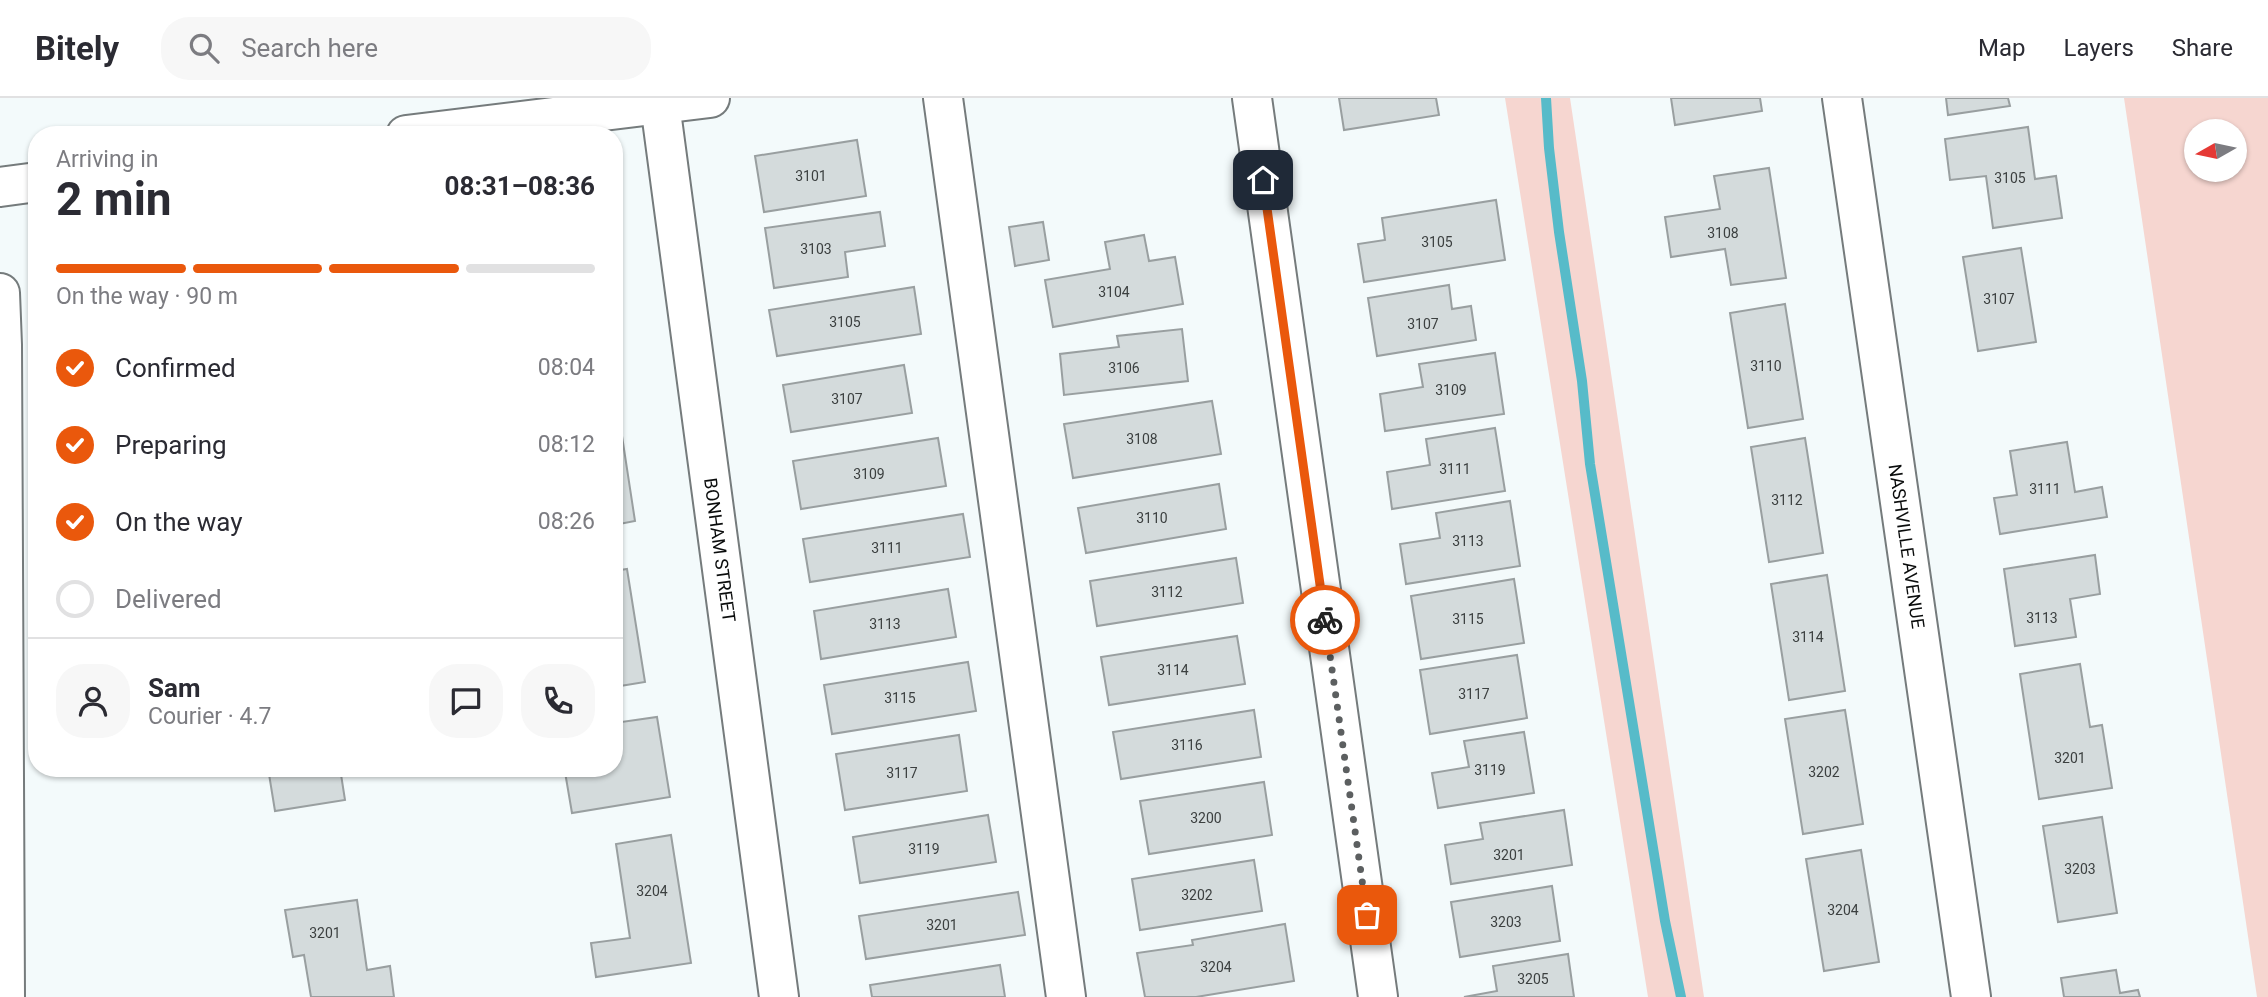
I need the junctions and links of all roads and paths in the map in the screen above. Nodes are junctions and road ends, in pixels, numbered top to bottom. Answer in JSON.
{"nodes":[{"id":1,"x":710,"y":98,"type":"edge"},
{"id":2,"x":943,"y":98,"type":"edge"},
{"id":3,"x":1252,"y":98,"type":"edge"},
{"id":4,"x":1842,"y":98,"type":"edge"},
{"id":5,"x":660,"y":104,"type":"junction"},
{"id":6,"x":558,"y":107,"type":"edge"},
{"id":7,"x":455,"y":126,"type":"edge"},
{"id":8,"x":28,"y":183,"type":"edge"},
{"id":9,"x":0,"y":187,"type":"edge"},
{"id":10,"x":0,"y":293,"type":"edge"},
{"id":11,"x":5,"y":997,"type":"edge"},
{"id":12,"x":779,"y":997,"type":"edge"},
{"id":13,"x":1066,"y":997,"type":"edge"},
{"id":14,"x":1378,"y":997,"type":"edge"},
{"id":15,"x":1970,"y":997,"type":"edge"}],
"edges":[{"from":1,"to":5,"type":"street"},
{"from":2,"to":13,"type":"street"},
{"from":3,"to":14,"type":"street"},
{"from":4,"to":15,"type":"street","name":"NASHVILLE AVENUE"},
{"from":5,"to":6,"type":"street"},
{"from":5,"to":12,"type":"street","name":"BONHAM STREET"},
{"from":6,"to":7,"type":"street"},
{"from":8,"to":9,"type":"street"},
{"from":10,"to":11,"type":"street"}]}
